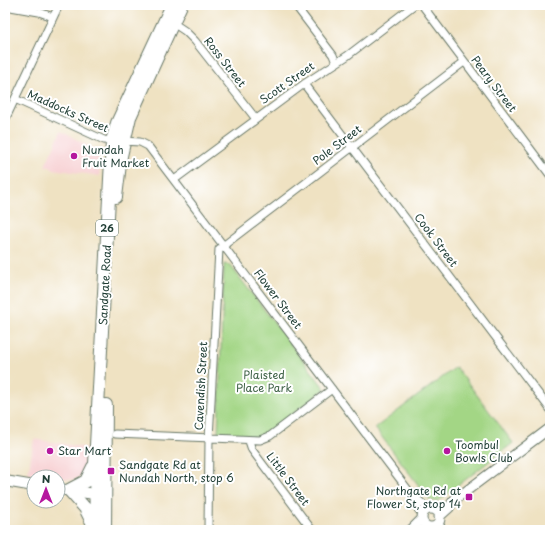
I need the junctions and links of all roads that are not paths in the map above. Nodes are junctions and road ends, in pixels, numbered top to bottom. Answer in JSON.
{"nodes":[{"id":1,"x":59,"y":5,"type":"edge"},
{"id":2,"x":172,"y":5,"type":"edge"},
{"id":3,"x":181,"y":5,"type":"edge"},
{"id":4,"x":295,"y":5,"type":"edge"},
{"id":5,"x":414,"y":5,"type":"edge"},
{"id":6,"x":422,"y":5,"type":"edge"},
{"id":7,"x":5,"y":6,"type":"edge"},
{"id":8,"x":54,"y":17,"type":"junction"},
{"id":9,"x":173,"y":23,"type":"junction"},
{"id":10,"x":464,"y":62,"type":"junction"},
{"id":11,"x":336,"y":63,"type":"junction"},
{"id":12,"x":304,"y":84,"type":"junction"},
{"id":13,"x":15,"y":99,"type":"junction"},
{"id":14,"x":7,"y":109,"type":"edge"},
{"id":15,"x":256,"y":119,"type":"junction"},
{"id":16,"x":5,"y":120,"type":"edge"},
{"id":17,"x":118,"y":141,"type":"junction"},
{"id":18,"x":352,"y":148,"type":"junction"},
{"id":19,"x":550,"y":175,"type":"edge"},
{"id":20,"x":174,"y":180,"type":"junction"},
{"id":21,"x":223,"y":245,"type":"junction"},
{"id":22,"x":332,"y":389,"type":"junction"},
{"id":23,"x":550,"y":409,"type":"edge"},
{"id":24,"x":550,"y":428,"type":"edge"},
{"id":25,"x":115,"y":434,"type":"dead end"},
{"id":26,"x":209,"y":439,"type":"junction"},
{"id":27,"x":249,"y":441,"type":"junction"},
{"id":28,"x":95,"y":464,"type":"junction"},
{"id":29,"x":5,"y":481,"type":"edge"},
{"id":30,"x":26,"y":485,"type":"edge"},
{"id":31,"x":66,"y":489,"type":"edge"},
{"id":32,"x":66,"y":490,"type":"edge"},
{"id":33,"x":66,"y":492,"type":"edge"},
{"id":34,"x":100,"y":495,"type":"junction"},
{"id":35,"x":431,"y":521,"type":"edge"},
{"id":36,"x":99,"y":530,"type":"edge"},
{"id":37,"x":208,"y":530,"type":"edge"},
{"id":38,"x":312,"y":530,"type":"edge"},
{"id":39,"x":411,"y":530,"type":"edge"}],
"edges":[{"from":1,"to":8,"type":"street"},
{"from":2,"to":17,"type":"highway","name":"Sandgate Road","number":"26"},
{"from":3,"to":9,"type":"highway","name":"Sandgate Road","number":"26"},
{"from":4,"to":11,"type":"street"},
{"from":5,"to":11,"type":"street","name":"Scott Street"},
{"from":6,"to":10,"type":"street","name":"Peary Street"},
{"from":7,"to":8,"type":"street"},
{"from":8,"to":13,"type":"street"},
{"from":9,"to":15,"type":"street","name":"Ross Street"},
{"from":9,"to":17,"type":"highway","name":"Sandgate Road","number":"26"},
{"from":10,"to":18,"type":"street","name":"Pole Street"},
{"from":10,"to":19,"type":"street","name":"Peary Street"},
{"from":11,"to":12,"type":"street","name":"Scott Street"},
{"from":12,"to":15,"type":"street","name":"Scott Street"},
{"from":12,"to":18,"type":"street","name":"Cook Street"},
{"from":13,"to":14,"type":"street"},
{"from":13,"to":17,"type":"street","name":"Maddocks Street"},
{"from":14,"to":16,"type":"street"},
{"from":15,"to":20,"type":"street","name":"Scott Street"},
{"from":17,"to":20,"type":"street","name":"Flower Street"},
{"from":17,"to":28,"type":"highway","name":"Sandgate Road","number":"26"},
{"from":17,"to":34,"type":"highway","name":"Sandgate Road","number":"26"},
{"from":18,"to":21,"type":"street","name":"Pole Street"},
{"from":18,"to":23,"type":"street","name":"Cook Street"},
{"from":20,"to":21,"type":"street","name":"Flower Street"},
{"from":21,"to":22,"type":"street","name":"Flower Street"},
{"from":21,"to":26,"type":"street","name":"Cavendish Street"},
{"from":22,"to":27,"type":"street"},
{"from":22,"to":35,"type":"street","name":"Flower Street"},
{"from":24,"to":35,"type":"street"},
{"from":25,"to":26,"type":"street"},
{"from":26,"to":27,"type":"street"},
{"from":26,"to":37,"type":"street","name":"Cavendish Street"},
{"from":27,"to":38,"type":"street","name":"Little Street"},
{"from":28,"to":31,"type":"highway"},
{"from":28,"to":34,"type":"highway","name":"Sandgate Road","number":"26"},
{"from":29,"to":30,"type":"main road"},
{"from":32,"to":34,"type":"main road"},
{"from":33,"to":36,"type":"highway"},
{"from":34,"to":36,"type":"highway","name":"Sandgate Road","number":"26"},
{"from":35,"to":39,"type":"street"}]}
